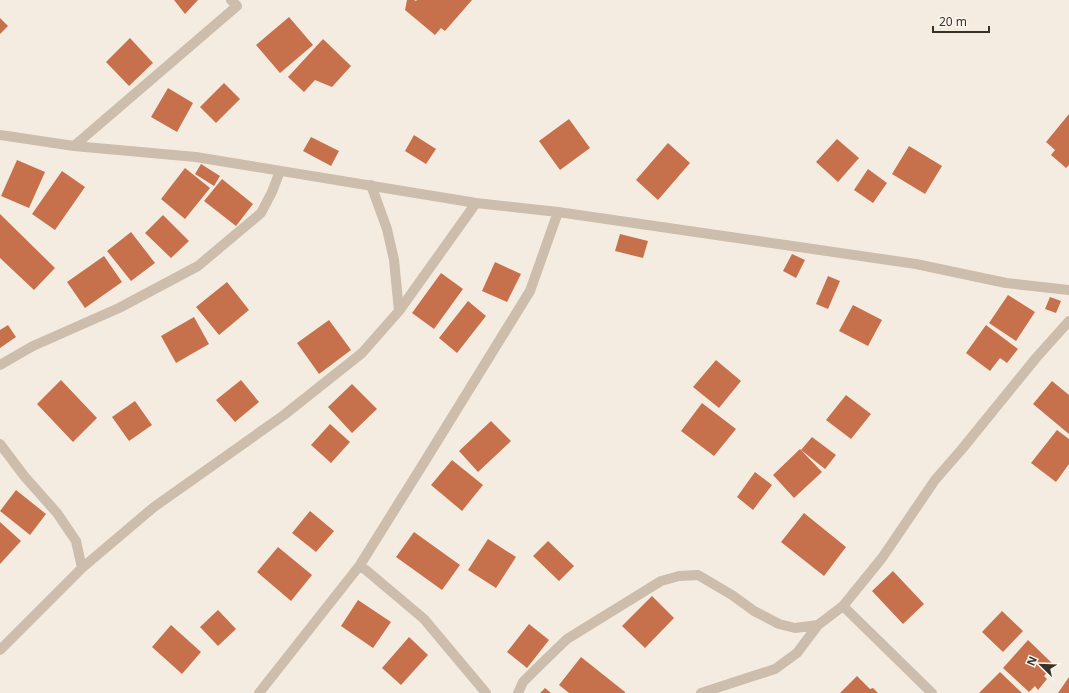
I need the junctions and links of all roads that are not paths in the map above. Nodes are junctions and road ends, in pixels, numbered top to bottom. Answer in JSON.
{"nodes":[{"id":1,"x":237,"y":2,"type":"edge"},
{"id":2,"x":0,"y":135,"type":"edge"},
{"id":3,"x":74,"y":146,"type":"junction"},
{"id":4,"x":280,"y":171,"type":"junction"},
{"id":5,"x":371,"y":185,"type":"junction"},
{"id":6,"x":476,"y":203,"type":"junction"},
{"id":7,"x":558,"y":212,"type":"junction"},
{"id":8,"x":1069,"y":290,"type":"edge"},
{"id":9,"x":398,"y":311,"type":"junction"},
{"id":10,"x":1069,"y":321,"type":"edge"},
{"id":11,"x":0,"y":365,"type":"edge"},
{"id":12,"x":0,"y":444,"type":"edge"},
{"id":13,"x":360,"y":565,"type":"junction"},
{"id":14,"x":82,"y":568,"type":"junction"},
{"id":15,"x":843,"y":606,"type":"junction"},
{"id":16,"x":818,"y":625,"type":"junction"},
{"id":17,"x":0,"y":650,"type":"edge"},
{"id":18,"x":259,"y":693,"type":"edge"},
{"id":19,"x":486,"y":693,"type":"edge"},
{"id":20,"x":518,"y":693,"type":"edge"},
{"id":21,"x":701,"y":693,"type":"edge"},
{"id":22,"x":932,"y":693,"type":"edge"}],
"edges":[{"from":1,"to":3,"type":"street"},
{"from":2,"to":3,"type":"street"},
{"from":3,"to":4,"type":"street"},
{"from":4,"to":5,"type":"street"},
{"from":4,"to":11,"type":"street"},
{"from":5,"to":6,"type":"street"},
{"from":5,"to":9,"type":"street"},
{"from":6,"to":7,"type":"street"},
{"from":6,"to":9,"type":"street"},
{"from":7,"to":8,"type":"street"},
{"from":7,"to":13,"type":"street"},
{"from":9,"to":14,"type":"street"},
{"from":10,"to":15,"type":"street"},
{"from":12,"to":14,"type":"street"},
{"from":13,"to":18,"type":"street"},
{"from":13,"to":19,"type":"street"},
{"from":14,"to":17,"type":"street"},
{"from":15,"to":16,"type":"street"},
{"from":15,"to":22,"type":"street"},
{"from":16,"to":20,"type":"street"},
{"from":16,"to":21,"type":"street"}]}
